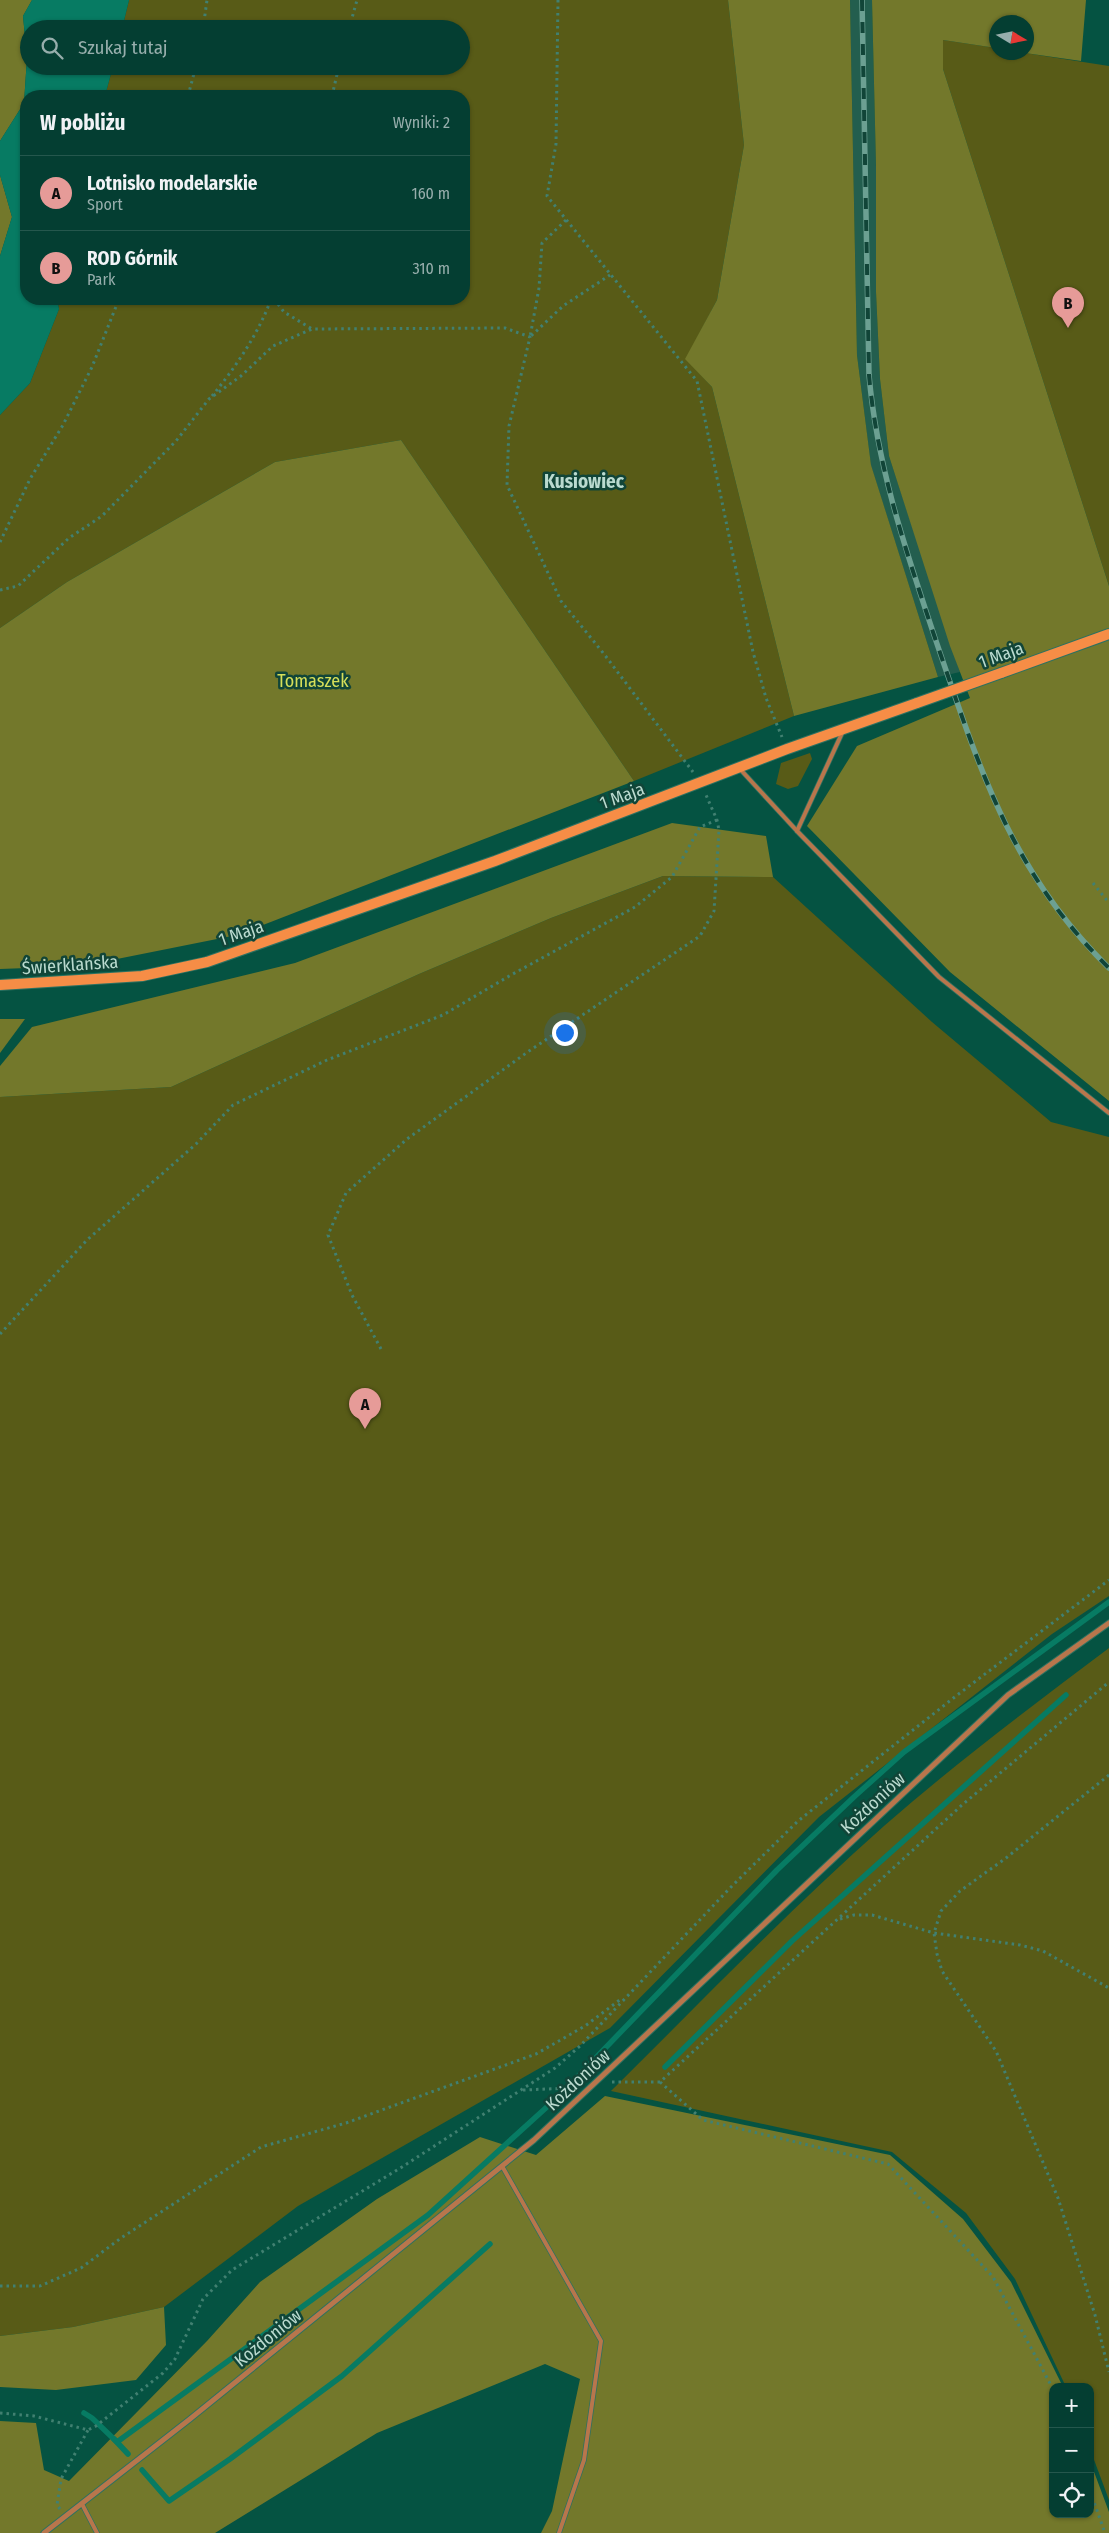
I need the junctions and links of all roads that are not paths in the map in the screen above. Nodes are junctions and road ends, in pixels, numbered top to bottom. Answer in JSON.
{"nodes":[{"id":1,"x":1109,"y":634,"type":"edge"},
{"id":2,"x":844,"y":730,"type":"junction"},
{"id":3,"x":740,"y":769,"type":"junction"},
{"id":4,"x":797,"y":832,"type":"junction"},
{"id":5,"x":142,"y":976,"type":"joint"},
{"id":6,"x":0,"y":985,"type":"edge"},
{"id":7,"x":1109,"y":1113,"type":"edge"},
{"id":8,"x":1109,"y":1622,"type":"edge"},
{"id":9,"x":502,"y":2166,"type":"junction"},
{"id":10,"x":82,"y":2504,"type":"junction"},
{"id":11,"x":44,"y":2533,"type":"edge"},
{"id":12,"x":97,"y":2533,"type":"edge"},
{"id":13,"x":559,"y":2533,"type":"edge"}],
"edges":[{"from":1,"to":2,"type":"main road","name":"1 Maja","bridge":true},
{"from":2,"to":3,"type":"main road","name":"1 Maja"},
{"from":2,"to":4,"type":"lane"},
{"from":3,"to":4,"type":"lane"},
{"from":3,"to":5,"type":"main road","name":"1 Maja"},
{"from":4,"to":7,"type":"lane"},
{"from":5,"to":6,"type":"main road","name":"Świerklańska"},
{"from":8,"to":9,"type":"street","name":"Kożdoniów"},
{"from":9,"to":10,"type":"street","name":"Kożdoniów"},
{"from":9,"to":13,"type":"lane"},
{"from":10,"to":11,"type":"street","name":"Kożdoniów"},
{"from":10,"to":12,"type":"lane"}]}
